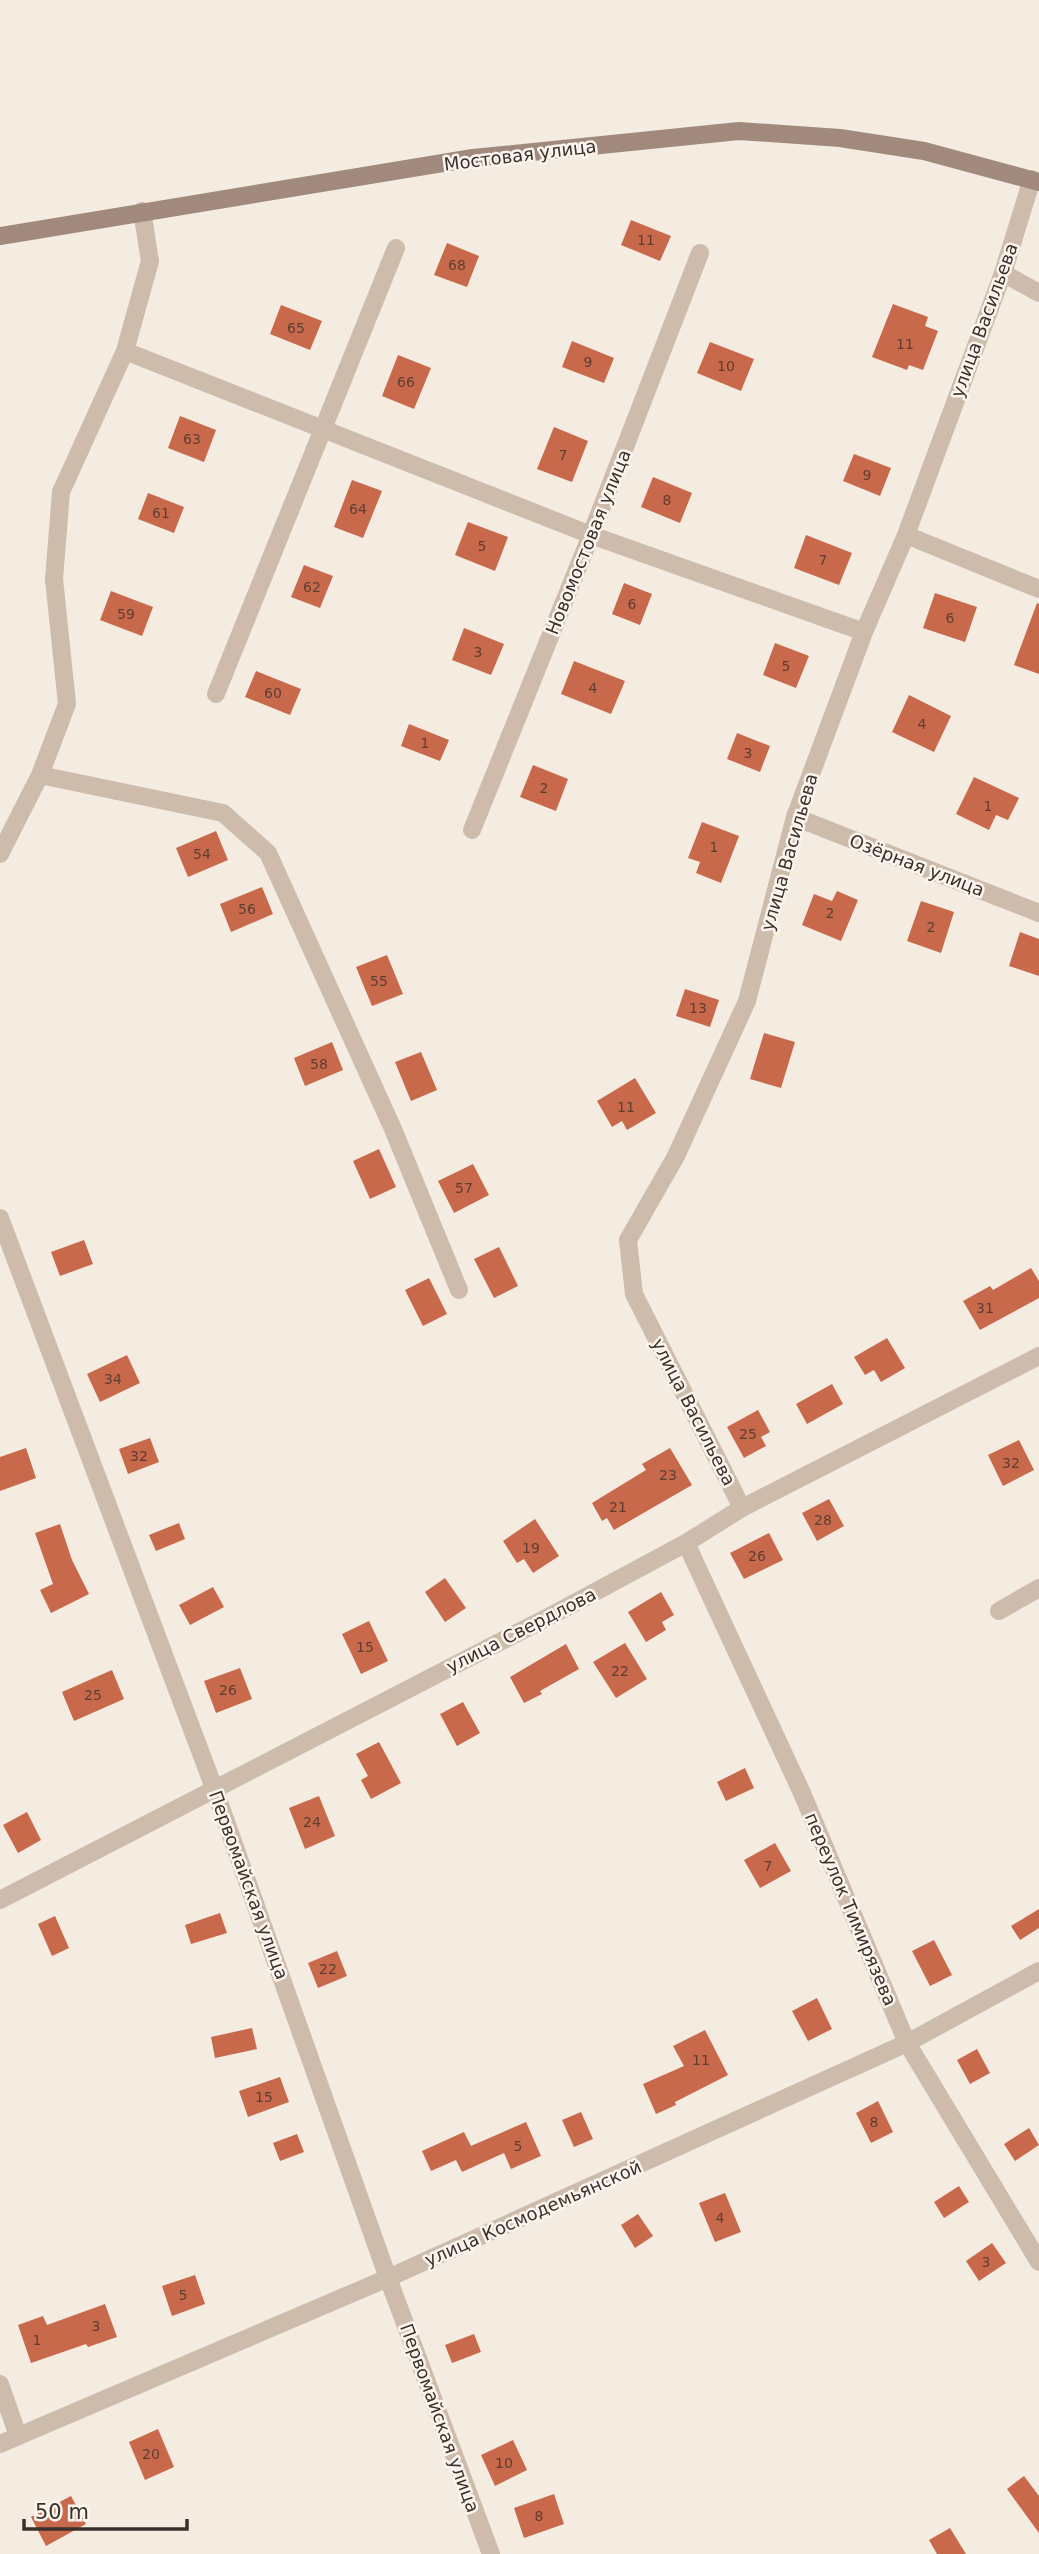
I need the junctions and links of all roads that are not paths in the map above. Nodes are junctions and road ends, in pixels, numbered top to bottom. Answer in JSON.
{"nodes":[{"id":1,"x":1036,"y":180,"type":"edge"},
{"id":2,"x":142,"y":211,"type":"junction"},
{"id":3,"x":0,"y":236,"type":"edge"},
{"id":4,"x":396,"y":248,"type":"dead end"},
{"id":5,"x":700,"y":253,"type":"dead end"},
{"id":6,"x":1003,"y":273,"type":"junction"},
{"id":7,"x":1039,"y":293,"type":"edge"},
{"id":8,"x":125,"y":351,"type":"junction"},
{"id":9,"x":323,"y":428,"type":"junction"},
{"id":10,"x":592,"y":535,"type":"junction"},
{"id":11,"x":906,"y":535,"type":"junction"},
{"id":12,"x":1039,"y":589,"type":"edge"},
{"id":13,"x":864,"y":632,"type":"junction"},
{"id":14,"x":216,"y":694,"type":"dead end"},
{"id":15,"x":40,"y":775,"type":"junction"},
{"id":16,"x":795,"y":817,"type":"junction"},
{"id":17,"x":472,"y":830,"type":"dead end"},
{"id":18,"x":0,"y":854,"type":"edge"},
{"id":19,"x":1039,"y":913,"type":"edge"},
{"id":20,"x":0,"y":1218,"type":"edge"},
{"id":21,"x":459,"y":1290,"type":"dead end"},
{"id":22,"x":1039,"y":1356,"type":"edge"},
{"id":23,"x":743,"y":1508,"type":"junction"},
{"id":24,"x":686,"y":1543,"type":"junction"},
{"id":25,"x":1039,"y":1588,"type":"edge"},
{"id":26,"x":999,"y":1611,"type":"dead end"},
{"id":27,"x":214,"y":1788,"type":"junction"},
{"id":28,"x":0,"y":1900,"type":"edge"},
{"id":29,"x":1039,"y":1971,"type":"edge"},
{"id":30,"x":907,"y":2043,"type":"junction"},
{"id":31,"x":1039,"y":2262,"type":"edge"},
{"id":32,"x":388,"y":2278,"type":"junction"},
{"id":33,"x":0,"y":2384,"type":"edge"},
{"id":34,"x":18,"y":2436,"type":"junction"},
{"id":35,"x":0,"y":2444,"type":"edge"},
{"id":36,"x":491,"y":2554,"type":"edge"}],
"edges":[{"from":1,"to":2,"type":"main road","name":"Мостовая улица"},
{"from":1,"to":6,"type":"street","name":"улица Васильева"},
{"from":2,"to":3,"type":"main road","name":"Мостовая улица"},
{"from":2,"to":8,"type":"street"},
{"from":4,"to":9,"type":"street"},
{"from":5,"to":10,"type":"street","name":"Новомостовая улица"},
{"from":6,"to":7,"type":"street"},
{"from":6,"to":11,"type":"street","name":"улица Васильева"},
{"from":8,"to":9,"type":"street"},
{"from":8,"to":15,"type":"street"},
{"from":9,"to":10,"type":"street"},
{"from":9,"to":14,"type":"street"},
{"from":10,"to":13,"type":"street"},
{"from":10,"to":17,"type":"street","name":"Новомостовая улица"},
{"from":11,"to":12,"type":"street"},
{"from":11,"to":13,"type":"street","name":"улица Васильева"},
{"from":13,"to":16,"type":"street","name":"улица Васильева"},
{"from":15,"to":18,"type":"street"},
{"from":15,"to":21,"type":"street"},
{"from":16,"to":19,"type":"street","name":"Озёрная улица"},
{"from":16,"to":23,"type":"street","name":"улица Васильева"},
{"from":20,"to":27,"type":"street","name":"Первомайская улица"},
{"from":22,"to":23,"type":"street","name":"улица Свердлова"},
{"from":23,"to":24,"type":"street","name":"улица Свердлова"},
{"from":24,"to":27,"type":"street","name":"улица Свердлова"},
{"from":24,"to":30,"type":"street","name":"переулок Тимирязева"},
{"from":25,"to":26,"type":"street"},
{"from":27,"to":28,"type":"street","name":"улица Свердлова"},
{"from":27,"to":32,"type":"street","name":"Первомайская улица"},
{"from":29,"to":30,"type":"street","name":"улица Космодемьянской"},
{"from":30,"to":31,"type":"street","name":"переулок Тимирязева"},
{"from":30,"to":32,"type":"street","name":"улица Космодемьянской"},
{"from":32,"to":34,"type":"street","name":"улица Космодемьянской"},
{"from":32,"to":36,"type":"street","name":"Первомайская улица"},
{"from":33,"to":34,"type":"street"},
{"from":34,"to":35,"type":"street","name":"улица Космодемьянской"}]}
